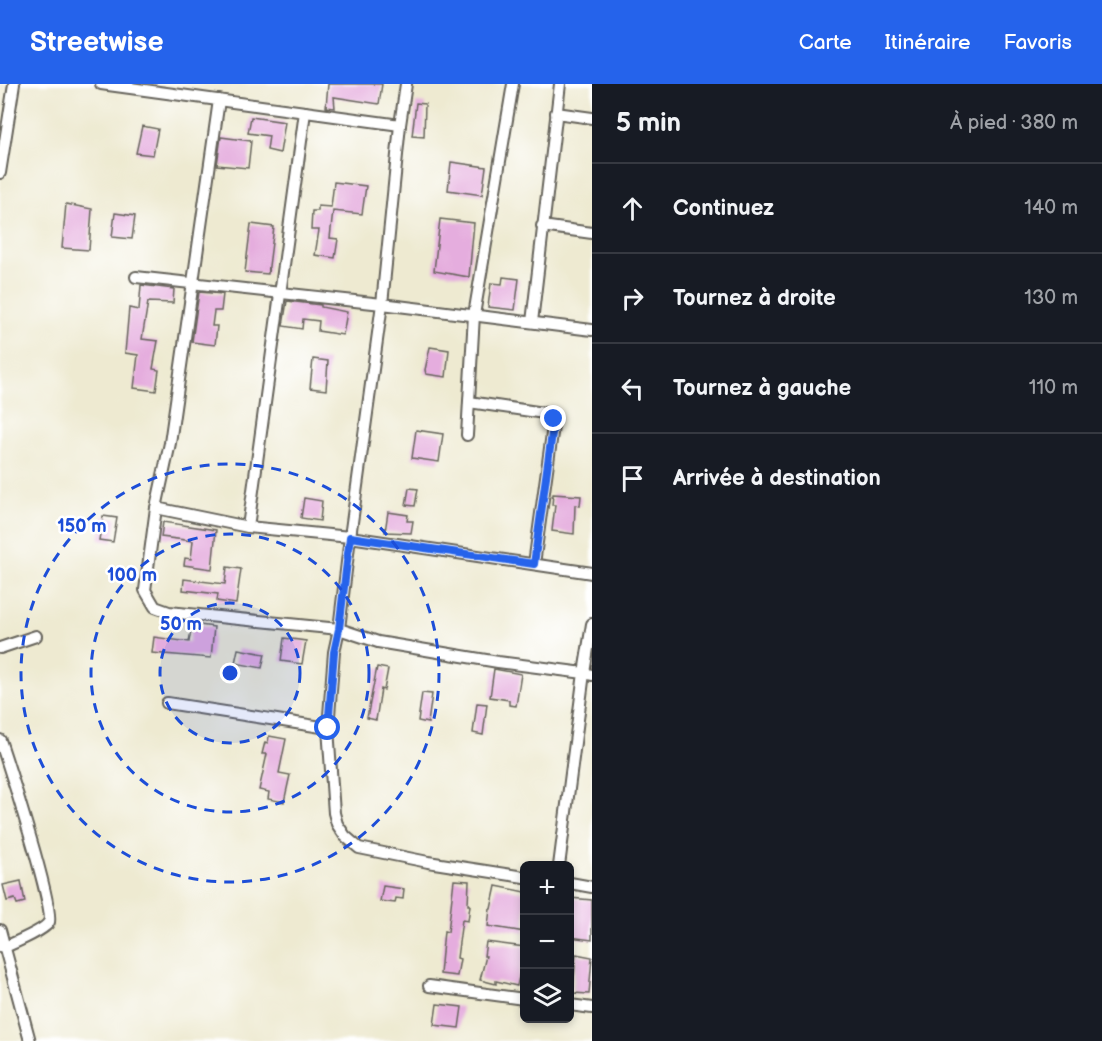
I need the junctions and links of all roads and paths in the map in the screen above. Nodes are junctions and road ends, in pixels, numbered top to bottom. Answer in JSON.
{"nodes":[{"id":1,"x":14,"y":84,"type":"edge"},
{"id":2,"x":101,"y":84,"type":"edge"},
{"id":3,"x":406,"y":84,"type":"edge"},
{"id":4,"x":513,"y":84,"type":"edge"},
{"id":5,"x":560,"y":84,"type":"edge"},
{"id":6,"x":219,"y":100,"type":"junction"},
{"id":7,"x":305,"y":112,"type":"junction"},
{"id":8,"x":556,"y":113,"type":"junction"},
{"id":9,"x":592,"y":118,"type":"edge"},
{"id":10,"x":400,"y":125,"type":"junction"},
{"id":11,"x":0,"y":173,"type":"edge"},
{"id":12,"x":542,"y":226,"type":"junction"},
{"id":13,"x":592,"y":233,"type":"edge"},
{"id":14,"x":136,"y":277,"type":"dead end"},
{"id":15,"x":193,"y":283,"type":"junction"},
{"id":16,"x":281,"y":293,"type":"junction"},
{"id":17,"x":382,"y":304,"type":"junction"},
{"id":18,"x":474,"y":315,"type":"junction"},
{"id":19,"x":532,"y":322,"type":"junction"},
{"id":20,"x":592,"y":330,"type":"edge"},
{"id":21,"x":469,"y":402,"type":"junction"},
{"id":22,"x":467,"y":435,"type":"dead end"},
{"id":23,"x":156,"y":508,"type":"junction"},
{"id":24,"x":248,"y":527,"type":"junction"},
{"id":25,"x":350,"y":537,"type":"junction"},
{"id":26,"x":534,"y":564,"type":"junction"},
{"id":27,"x":592,"y":573,"type":"edge"},
{"id":28,"x":592,"y":624,"type":"edge"},
{"id":29,"x":339,"y":629,"type":"junction"},
{"id":30,"x":36,"y":636,"type":"dead end"},
{"id":31,"x":0,"y":648,"type":"edge"},
{"id":32,"x":588,"y":674,"type":"edge"},
{"id":33,"x":167,"y":703,"type":"dead end"},
{"id":34,"x":328,"y":728,"type":"junction"},
{"id":35,"x":0,"y":740,"type":"edge"},
{"id":36,"x":560,"y":861,"type":"edge"},
{"id":37,"x":520,"y":876,"type":"edge"},
{"id":38,"x":574,"y":884,"type":"edge"},
{"id":39,"x":592,"y":887,"type":"edge"},
{"id":40,"x":0,"y":930,"type":"edge"},
{"id":41,"x":2,"y":947,"type":"edge"},
{"id":42,"x":429,"y":986,"type":"dead end"},
{"id":43,"x":520,"y":998,"type":"edge"},
{"id":44,"x":574,"y":1006,"type":"edge"},
{"id":45,"x":592,"y":1008,"type":"edge"},
{"id":46,"x":30,"y":1041,"type":"edge"}],
"edges":[{"from":1,"to":11,"type":"street"},
{"from":2,"to":6,"type":"street"},
{"from":3,"to":10,"type":"street"},
{"from":4,"to":18,"type":"street"},
{"from":5,"to":8,"type":"street"},
{"from":6,"to":7,"type":"street"},
{"from":6,"to":15,"type":"street"},
{"from":7,"to":10,"type":"street"},
{"from":7,"to":16,"type":"street"},
{"from":8,"to":9,"type":"street"},
{"from":8,"to":12,"type":"street"},
{"from":10,"to":17,"type":"street"},
{"from":12,"to":13,"type":"street"},
{"from":12,"to":19,"type":"street"},
{"from":14,"to":15,"type":"street"},
{"from":15,"to":16,"type":"street"},
{"from":15,"to":23,"type":"street"},
{"from":16,"to":17,"type":"street"},
{"from":16,"to":24,"type":"street"},
{"from":17,"to":18,"type":"street"},
{"from":17,"to":25,"type":"street"},
{"from":18,"to":19,"type":"street"},
{"from":18,"to":21,"type":"street"},
{"from":19,"to":20,"type":"street"},
{"from":21,"to":22,"type":"street"},
{"from":21,"to":26,"type":"street"},
{"from":23,"to":24,"type":"street"},
{"from":23,"to":29,"type":"street"},
{"from":24,"to":25,"type":"street"},
{"from":25,"to":26,"type":"street"},
{"from":25,"to":29,"type":"street"},
{"from":26,"to":27,"type":"street"},
{"from":28,"to":32,"type":"street"},
{"from":29,"to":32,"type":"street"},
{"from":29,"to":34,"type":"street"},
{"from":30,"to":31,"type":"street"},
{"from":32,"to":36,"type":"street"},
{"from":33,"to":34,"type":"street"},
{"from":34,"to":37,"type":"street"},
{"from":35,"to":41,"type":"street"},
{"from":38,"to":39,"type":"street"},
{"from":40,"to":41,"type":"street"},
{"from":41,"to":46,"type":"street"},
{"from":42,"to":43,"type":"street"},
{"from":44,"to":45,"type":"street"}]}
